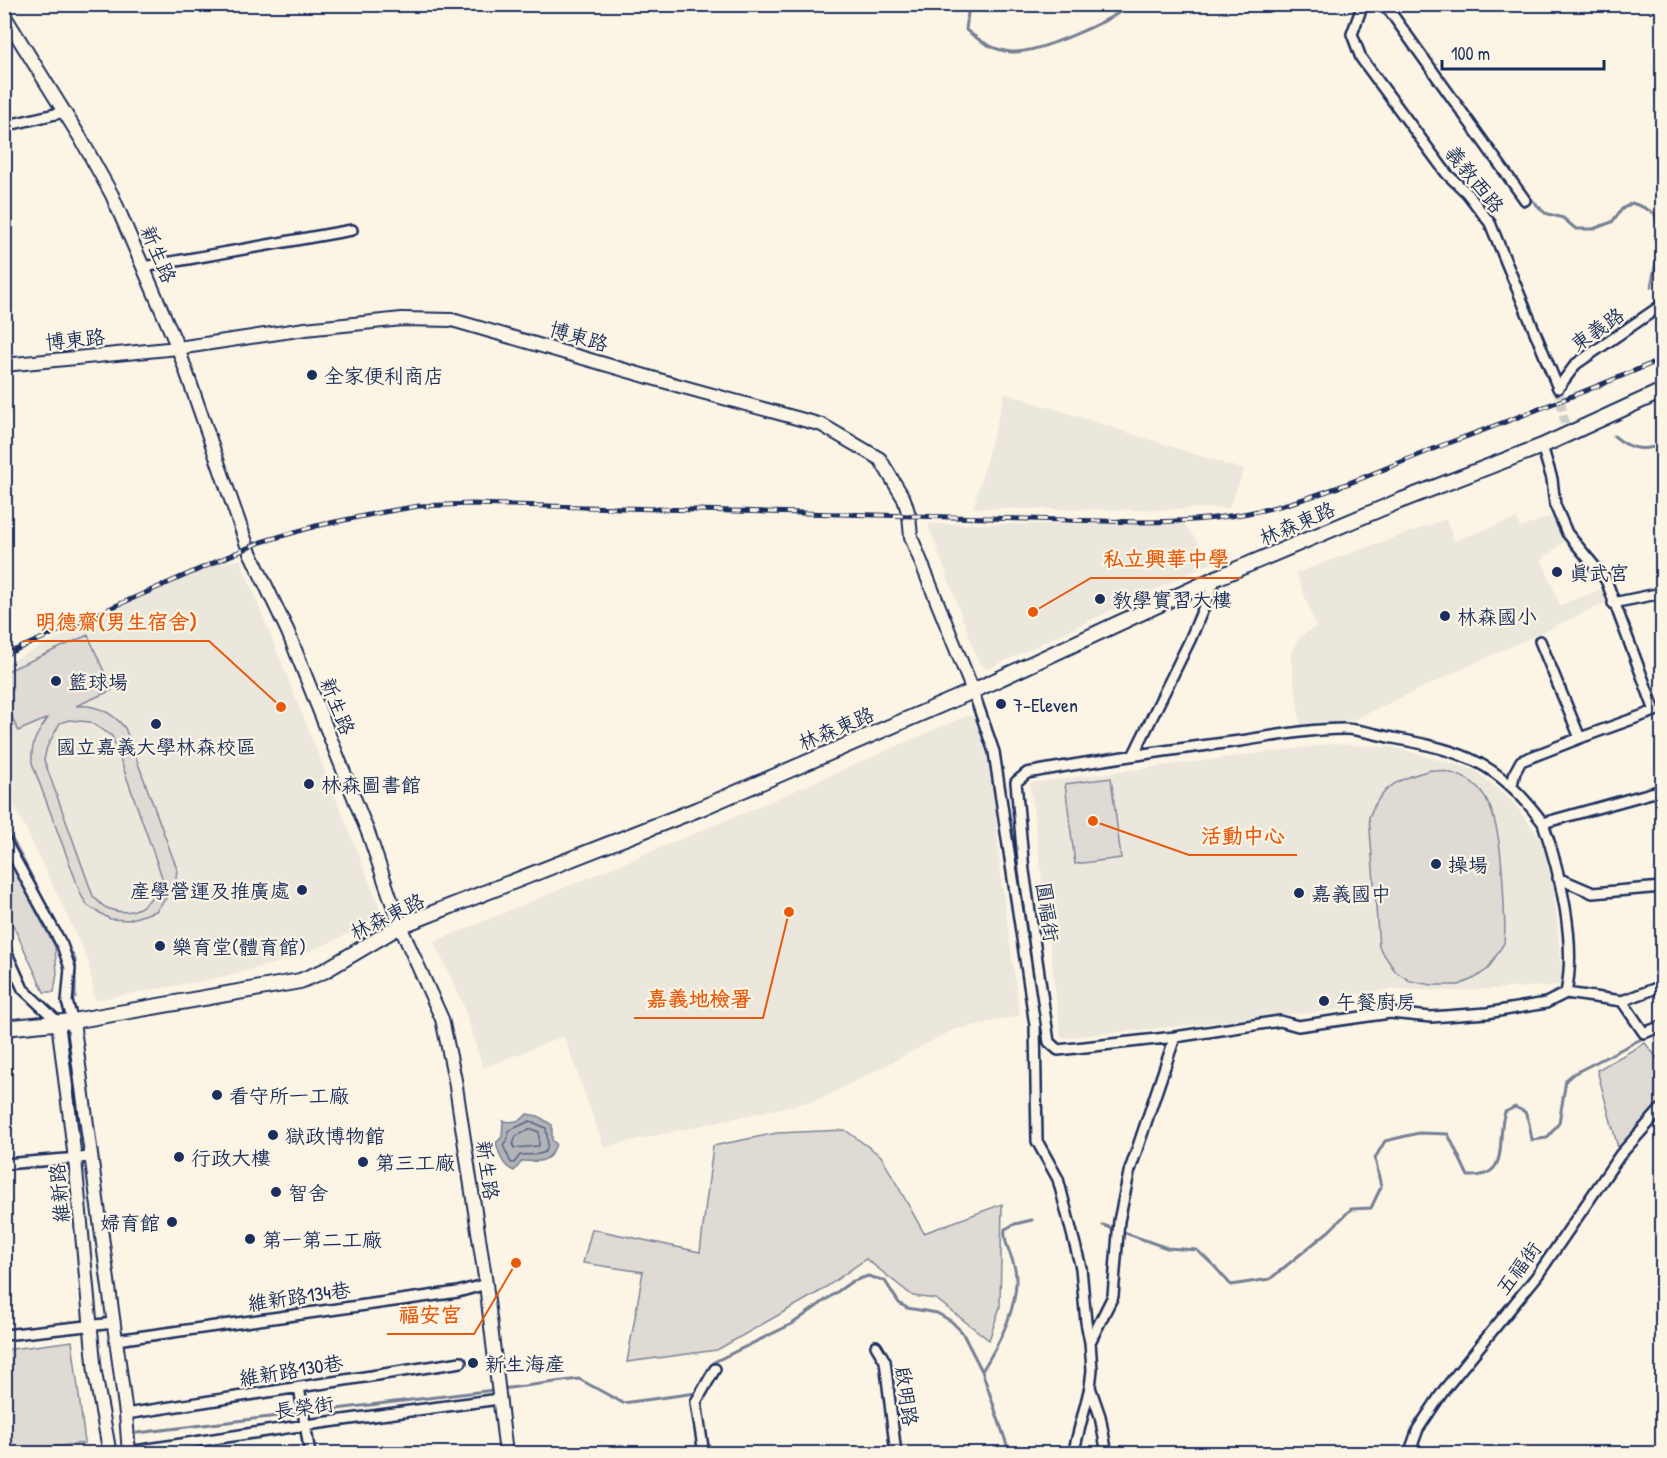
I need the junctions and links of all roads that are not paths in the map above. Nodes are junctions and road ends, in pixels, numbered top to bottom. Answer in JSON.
{"nodes":[{"id":1,"x":1363,"y":4,"type":"edge"},
{"id":2,"x":1376,"y":4,"type":"edge"},
{"id":3,"x":4,"y":15,"type":"edge"},
{"id":4,"x":64,"y":112,"type":"junction"},
{"id":5,"x":4,"y":126,"type":"edge"},
{"id":6,"x":1525,"y":200,"type":"dead end"},
{"id":7,"x":352,"y":230,"type":"dead end"},
{"id":8,"x":143,"y":267,"type":"junction"},
{"id":9,"x":1662,"y":305,"type":"edge"},
{"id":10,"x":178,"y":348,"type":"junction"},
{"id":11,"x":4,"y":365,"type":"edge"},
{"id":12,"x":1558,"y":388,"type":"joint"},
{"id":13,"x":1662,"y":391,"type":"edge"},
{"id":14,"x":1542,"y":446,"type":"junction"},
{"id":15,"x":1216,"y":578,"type":"junction"},
{"id":16,"x":1662,"y":593,"type":"edge"},
{"id":17,"x":1613,"y":603,"type":"junction"},
{"id":18,"x":1540,"y":641,"type":"dead end"},
{"id":19,"x":973,"y":691,"type":"junction"},
{"id":20,"x":1580,"y":738,"type":"junction"},
{"id":21,"x":1134,"y":754,"type":"junction"},
{"id":22,"x":1512,"y":785,"type":"junction"},
{"id":23,"x":1662,"y":790,"type":"edge"},
{"id":24,"x":1543,"y":823,"type":"junction"},
{"id":25,"x":4,"y":839,"type":"edge"},
{"id":26,"x":1558,"y":878,"type":"junction"},
{"id":27,"x":1662,"y":887,"type":"edge"},
{"id":28,"x":400,"y":926,"type":"junction"},
{"id":29,"x":4,"y":947,"type":"edge"},
{"id":30,"x":1662,"y":986,"type":"edge"},
{"id":31,"x":1566,"y":993,"type":"junction"},
{"id":32,"x":1622,"y":1001,"type":"junction"},
{"id":33,"x":73,"y":1021,"type":"junction"},
{"id":34,"x":58,"y":1022,"type":"junction"},
{"id":35,"x":1662,"y":1026,"type":"edge"},
{"id":36,"x":4,"y":1028,"type":"edge"},
{"id":37,"x":1175,"y":1037,"type":"junction"},
{"id":38,"x":1662,"y":1108,"type":"edge"},
{"id":39,"x":91,"y":1157,"type":"junction"},
{"id":40,"x":75,"y":1158,"type":"junction"},
{"id":41,"x":4,"y":1164,"type":"edge"},
{"id":42,"x":486,"y":1284,"type":"junction"},
{"id":43,"x":114,"y":1323,"type":"junction"},
{"id":44,"x":91,"y":1326,"type":"junction"},
{"id":45,"x":4,"y":1335,"type":"edge"},
{"id":46,"x":116,"y":1340,"type":"junction"},
{"id":47,"x":1090,"y":1342,"type":"junction"},
{"id":48,"x":876,"y":1346,"type":"dead end"},
{"id":49,"x":461,"y":1362,"type":"dead end"},
{"id":50,"x":715,"y":1369,"type":"dead end"},
{"id":51,"x":300,"y":1387,"type":"junction"},
{"id":52,"x":1090,"y":1387,"type":"junction"},
{"id":53,"x":498,"y":1393,"type":"junction"},
{"id":54,"x":126,"y":1414,"type":"junction"},
{"id":55,"x":306,"y":1425,"type":"junction"},
{"id":56,"x":129,"y":1452,"type":"edge"},
{"id":57,"x":110,"y":1454,"type":"edge"},
{"id":58,"x":115,"y":1454,"type":"edge"},
{"id":59,"x":310,"y":1454,"type":"edge"},
{"id":60,"x":506,"y":1454,"type":"edge"},
{"id":61,"x":704,"y":1454,"type":"edge"},
{"id":62,"x":896,"y":1454,"type":"edge"},
{"id":63,"x":1073,"y":1454,"type":"edge"},
{"id":64,"x":1107,"y":1454,"type":"edge"},
{"id":65,"x":1409,"y":1454,"type":"edge"}],
"edges":[{"from":1,"to":12,"type":"street","name":"義教西路"},
{"from":2,"to":6,"type":"street"},
{"from":3,"to":4,"type":"street","name":"新生路"},
{"from":4,"to":5,"type":"street"},
{"from":4,"to":8,"type":"street","name":"新生路"},
{"from":7,"to":8,"type":"street"},
{"from":8,"to":10,"type":"street","name":"新生路"},
{"from":9,"to":12,"type":"street","name":"東義路"},
{"from":10,"to":11,"type":"street","name":"博東路"},
{"from":10,"to":19,"type":"street","name":"博東路"},
{"from":10,"to":28,"type":"street","name":"新生路"},
{"from":13,"to":14,"type":"main road","name":"林森東路"},
{"from":14,"to":15,"type":"main road","name":"林森東路"},
{"from":14,"to":17,"type":"street"},
{"from":15,"to":19,"type":"main road","name":"林森東路"},
{"from":15,"to":21,"type":"street"},
{"from":16,"to":17,"type":"street"},
{"from":17,"to":20,"type":"street"},
{"from":18,"to":20,"type":"street"},
{"from":19,"to":28,"type":"main road","name":"林森東路"},
{"from":19,"to":47,"type":"street","name":"圓福街"},
{"from":20,"to":22,"type":"street"},
{"from":21,"to":22,"type":"street"},
{"from":21,"to":37,"type":"street","name":"圓福街"},
{"from":22,"to":24,"type":"street"},
{"from":23,"to":24,"type":"street"},
{"from":24,"to":26,"type":"street"},
{"from":25,"to":33,"type":"street"},
{"from":26,"to":27,"type":"street"},
{"from":26,"to":31,"type":"street"},
{"from":28,"to":33,"type":"main road","name":"林森東路"},
{"from":28,"to":42,"type":"street","name":"新生路"},
{"from":29,"to":34,"type":"street"},
{"from":30,"to":32,"type":"street"},
{"from":31,"to":32,"type":"street"},
{"from":31,"to":37,"type":"street"},
{"from":32,"to":35,"type":"street"},
{"from":33,"to":34,"type":"main road","name":"林森東路"},
{"from":33,"to":39,"type":"street","name":"維新路"},
{"from":34,"to":36,"type":"main road","name":"林森東路"},
{"from":34,"to":40,"type":"street","name":"維新路"},
{"from":37,"to":47,"type":"street","name":"圓福街"},
{"from":38,"to":65,"type":"street","name":"五福街"},
{"from":39,"to":40,"type":"street"},
{"from":39,"to":43,"type":"street","name":"維新路"},
{"from":40,"to":41,"type":"street"},
{"from":40,"to":44,"type":"street","name":"維新路"},
{"from":42,"to":46,"type":"street","name":"維新路134巷"},
{"from":42,"to":53,"type":"street","name":"新生路"},
{"from":43,"to":44,"type":"street"},
{"from":43,"to":46,"type":"street","name":"維新路"},
{"from":44,"to":45,"type":"street"},
{"from":44,"to":57,"type":"street","name":"維新路"},
{"from":46,"to":54,"type":"street","name":"維新路"},
{"from":47,"to":52,"type":"street","name":"圓福街"},
{"from":48,"to":62,"type":"street","name":"啟明路"},
{"from":49,"to":51,"type":"street","name":"維新路130巷"},
{"from":50,"to":61,"type":"street"},
{"from":51,"to":54,"type":"street","name":"維新路130巷"},
{"from":51,"to":55,"type":"street"},
{"from":52,"to":63,"type":"street","name":"圓福街"},
{"from":52,"to":64,"type":"street","name":"圓福街"},
{"from":53,"to":55,"type":"street","name":"長榮街"},
{"from":53,"to":60,"type":"street","name":"新生路"},
{"from":54,"to":56,"type":"street","name":"維新路"},
{"from":55,"to":56,"type":"street","name":"長榮街"},
{"from":55,"to":59,"type":"street"},
{"from":56,"to":58,"type":"street","name":"長榮街"}]}
